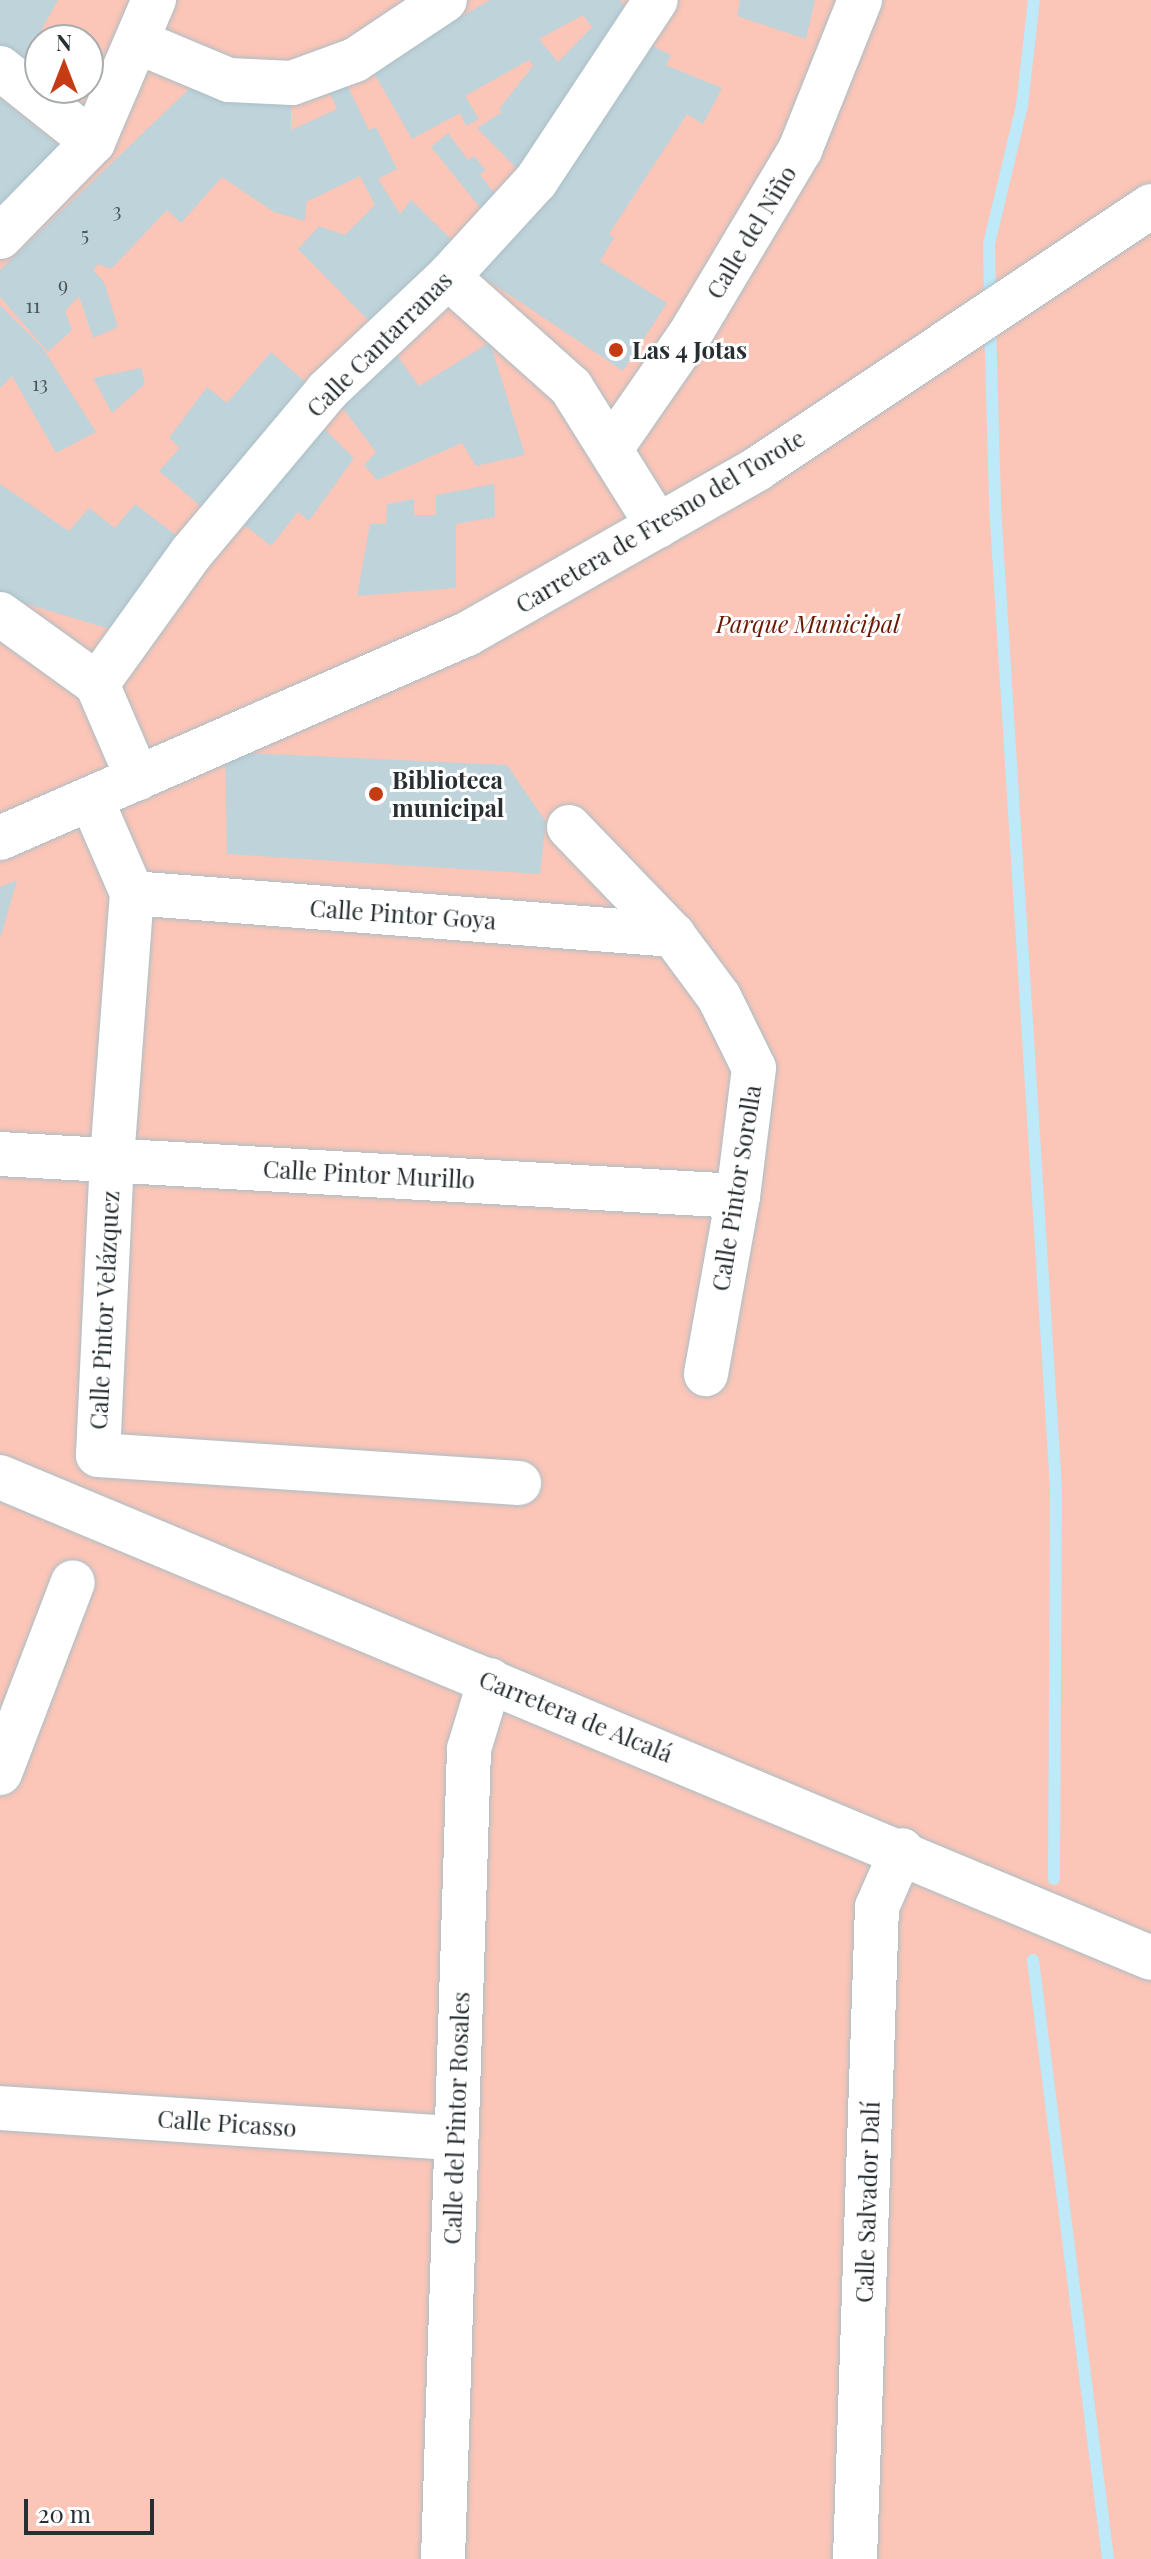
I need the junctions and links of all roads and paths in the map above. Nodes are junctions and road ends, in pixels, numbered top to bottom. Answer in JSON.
{"nodes":[{"id":1,"x":154,"y":0,"type":"edge"},
{"id":2,"x":445,"y":0,"type":"edge"},
{"id":3,"x":656,"y":0,"type":"edge"},
{"id":4,"x":860,"y":0,"type":"edge"},
{"id":5,"x":138,"y":42,"type":"junction"},
{"id":6,"x":0,"y":68,"type":"edge"},
{"id":7,"x":93,"y":142,"type":"junction"},
{"id":8,"x":1151,"y":206,"type":"edge"},
{"id":9,"x":0,"y":237,"type":"edge"},
{"id":10,"x":448,"y":277,"type":"junction"},
{"id":11,"x":612,"y":447,"type":"junction"},
{"id":12,"x":658,"y":526,"type":"junction"},
{"id":13,"x":0,"y":614,"type":"edge"},
{"id":14,"x":97,"y":684,"type":"junction"},
{"id":15,"x":138,"y":779,"type":"junction"},
{"id":16,"x":92,"y":801,"type":"junction"},
{"id":17,"x":569,"y":827,"type":"dead end"},
{"id":18,"x":0,"y":838,"type":"edge"},
{"id":19,"x":132,"y":893,"type":"junction"},
{"id":20,"x":673,"y":935,"type":"junction"},
{"id":21,"x":0,"y":1154,"type":"edge"},
{"id":22,"x":112,"y":1158,"type":"junction"},
{"id":23,"x":738,"y":1196,"type":"junction"},
{"id":24,"x":706,"y":1374,"type":"dead end"},
{"id":25,"x":0,"y":1477,"type":"edge"},
{"id":26,"x":519,"y":1483,"type":"dead end"},
{"id":27,"x":73,"y":1582,"type":"dead end"},
{"id":28,"x":490,"y":1680,"type":"junction"},
{"id":29,"x":0,"y":1773,"type":"edge"},
{"id":30,"x":902,"y":1850,"type":"junction"},
{"id":31,"x":1151,"y":1958,"type":"edge"},
{"id":32,"x":0,"y":2108,"type":"edge"},
{"id":33,"x":455,"y":2138,"type":"junction"},
{"id":34,"x":443,"y":2559,"type":"edge"},
{"id":35,"x":855,"y":2559,"type":"edge"}],
"edges":[{"from":1,"to":5,"type":"street"},
{"from":2,"to":5,"type":"street"},
{"from":3,"to":10,"type":"street","name":"Calle Cantarranas"},
{"from":4,"to":11,"type":"street","name":"Calle del Niño"},
{"from":5,"to":7,"type":"street"},
{"from":6,"to":7,"type":"street"},
{"from":7,"to":9,"type":"street"},
{"from":8,"to":12,"type":"street","name":"Carretera de Fresno del Torote"},
{"from":10,"to":11,"type":"street"},
{"from":10,"to":14,"type":"street","name":"Calle Cantarranas"},
{"from":11,"to":12,"type":"street"},
{"from":12,"to":15,"type":"street","name":"Carretera de Fresno del Torote"},
{"from":13,"to":14,"type":"street"},
{"from":14,"to":15,"type":"street"},
{"from":15,"to":16,"type":"street","name":"Carretera de Fresno del Torote"},
{"from":16,"to":18,"type":"street"},
{"from":16,"to":19,"type":"street","name":"Calle Pintor Velázquez"},
{"from":17,"to":20,"type":"street","name":"Calle Pintor Sorolla"},
{"from":19,"to":20,"type":"street","name":"Calle Pintor Goya"},
{"from":19,"to":22,"type":"street","name":"Calle Pintor Velázquez"},
{"from":20,"to":23,"type":"street","name":"Calle Pintor Sorolla"},
{"from":21,"to":22,"type":"street","name":"Calle Pintor Murillo"},
{"from":22,"to":23,"type":"street","name":"Calle Pintor Murillo"},
{"from":22,"to":26,"type":"street","name":"Calle Pintor Velázquez"},
{"from":23,"to":24,"type":"street","name":"Calle Pintor Sorolla"},
{"from":25,"to":28,"type":"street","name":"Carretera de Alcalá"},
{"from":27,"to":29,"type":"street"},
{"from":28,"to":30,"type":"street","name":"Carretera de Alcalá"},
{"from":28,"to":33,"type":"street","name":"Calle del Pintor Rosales"},
{"from":30,"to":31,"type":"street","name":"Carretera de Alcalá"},
{"from":30,"to":35,"type":"street","name":"Calle Salvador Dalí"},
{"from":32,"to":33,"type":"street","name":"Calle Picasso"},
{"from":33,"to":34,"type":"street","name":"Calle del Pintor Rosales"}]}
